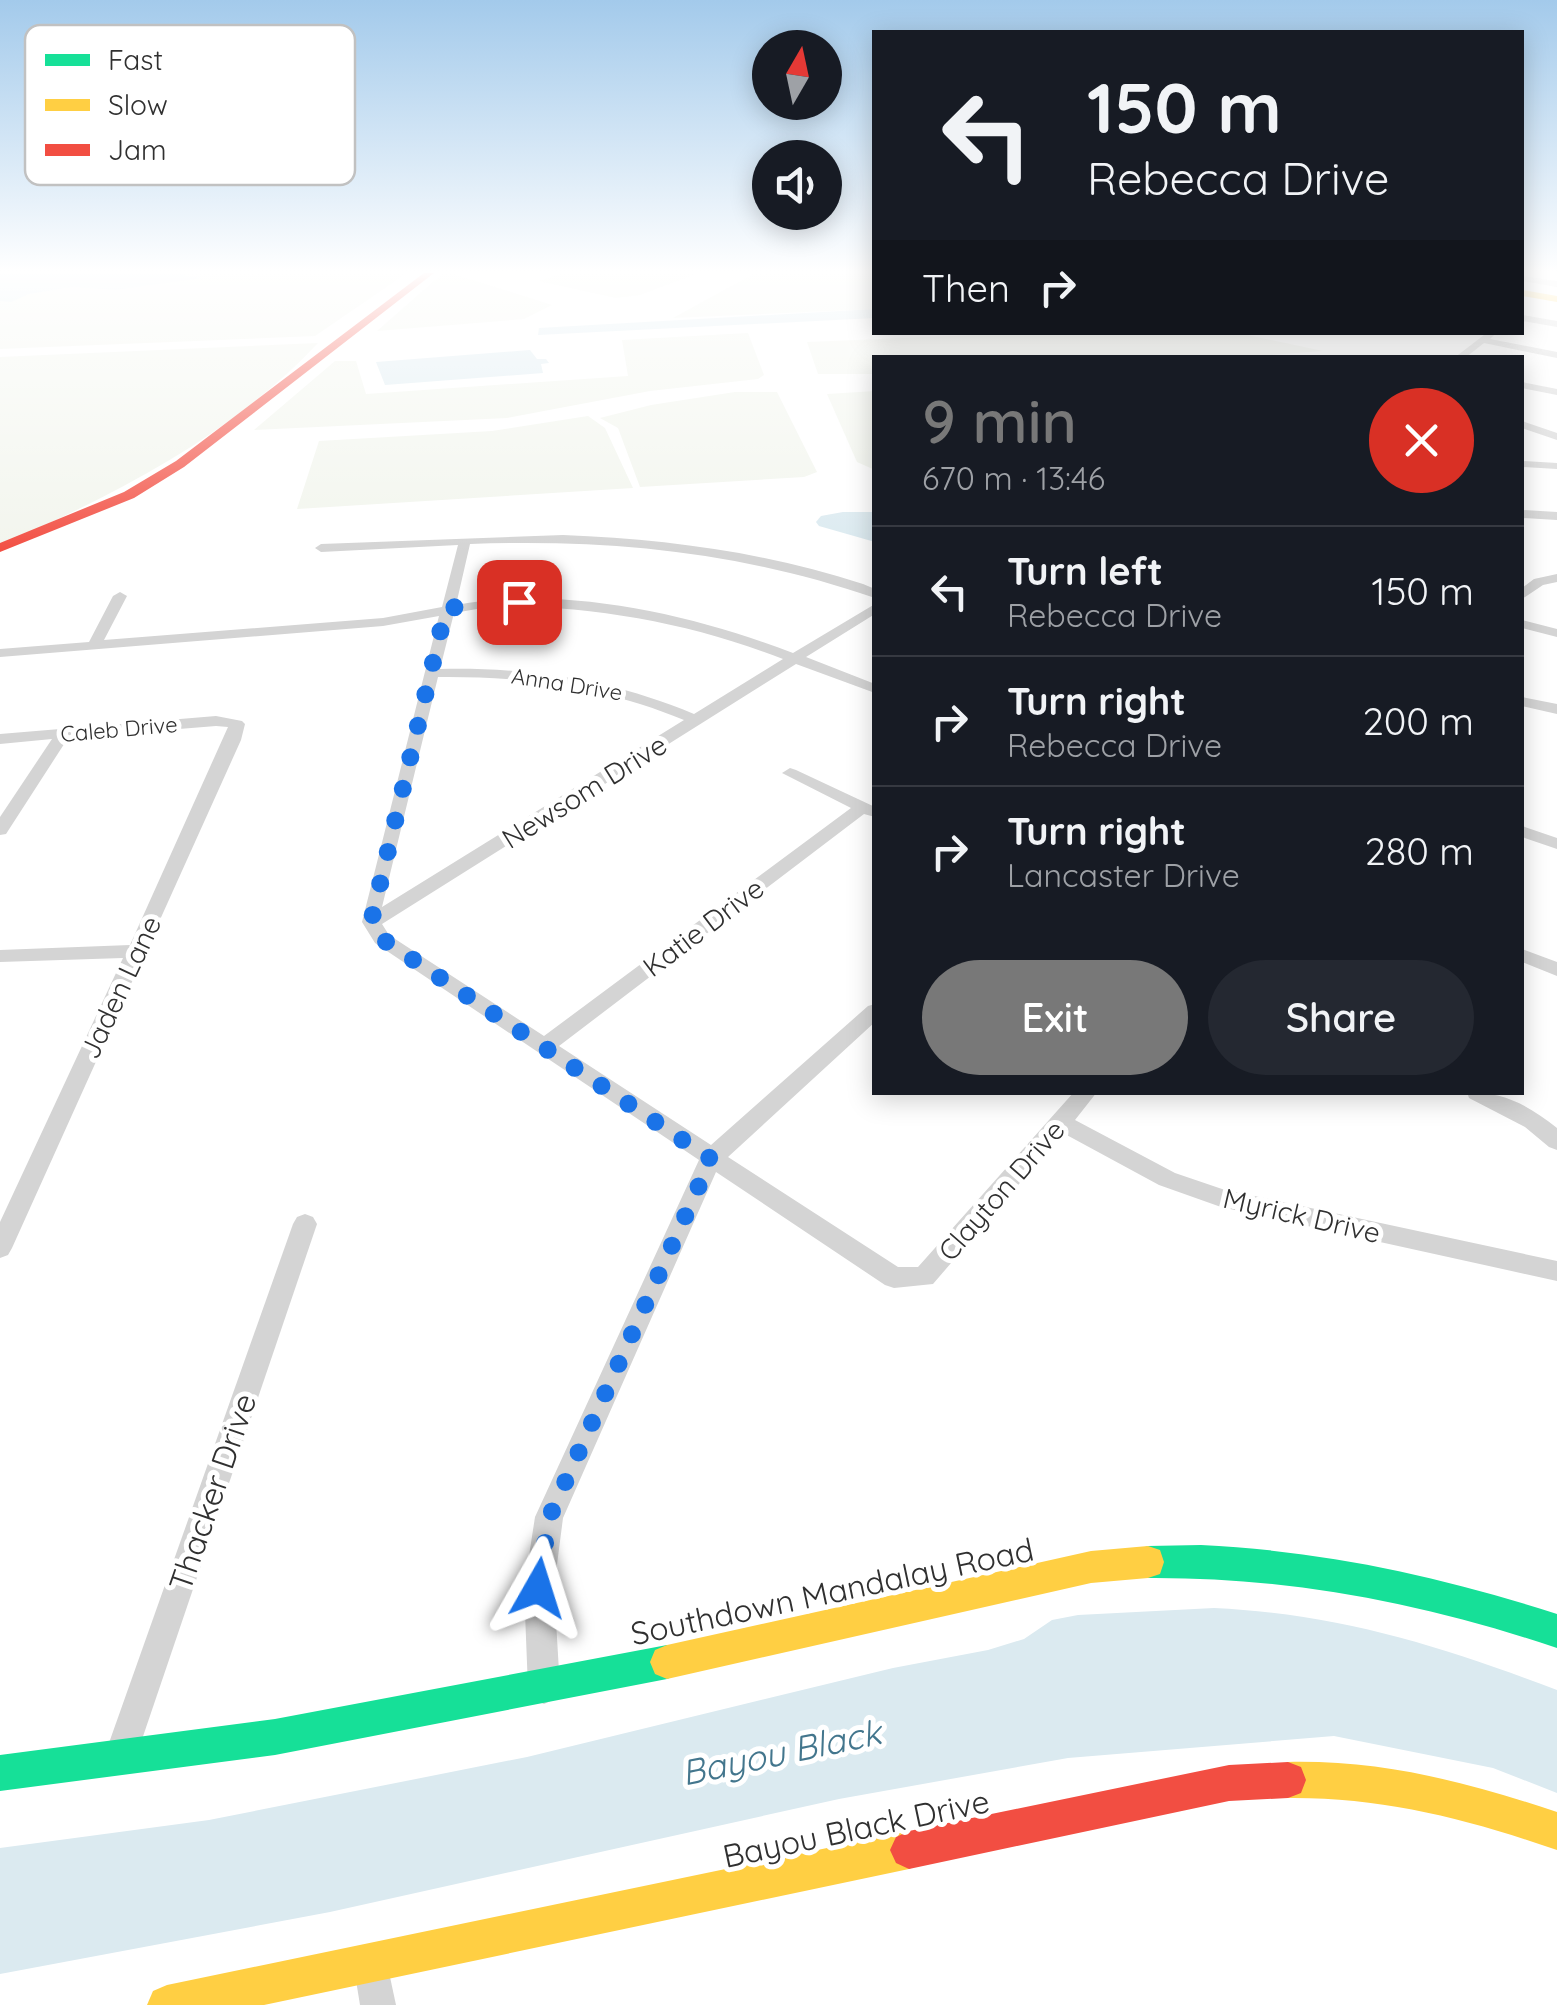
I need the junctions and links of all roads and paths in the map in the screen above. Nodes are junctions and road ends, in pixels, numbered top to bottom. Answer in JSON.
{"nodes":[{"id":1,"x":309,"y":367,"type":"edge"},
{"id":2,"x":1524,"y":385,"type":"edge"},
{"id":3,"x":1557,"y":392,"type":"edge"},
{"id":4,"x":1524,"y":425,"type":"edge"},
{"id":5,"x":1557,"y":437,"type":"edge"},
{"id":6,"x":1524,"y":464,"type":"edge"},
{"id":7,"x":1557,"y":466,"type":"edge"},
{"id":8,"x":1524,"y":514,"type":"edge"},
{"id":9,"x":1557,"y":516,"type":"edge"},
{"id":10,"x":465,"y":541,"type":"junction"},
{"id":11,"x":0,"y":548,"type":"edge"},
{"id":12,"x":321,"y":548,"type":"dead end"},
{"id":13,"x":1557,"y":578,"type":"edge"},
{"id":14,"x":872,"y":593,"type":"edge"},
{"id":15,"x":1524,"y":593,"type":"edge"},
{"id":16,"x":120,"y":596,"type":"dead end"},
{"id":17,"x":446,"y":608,"type":"junction"},
{"id":18,"x":872,"y":610,"type":"edge"},
{"id":19,"x":1524,"y":625,"type":"edge"},
{"id":20,"x":1557,"y":633,"type":"edge"},
{"id":21,"x":94,"y":646,"type":"junction"},
{"id":22,"x":0,"y":653,"type":"edge"},
{"id":23,"x":795,"y":657,"type":"junction"},
{"id":24,"x":432,"y":673,"type":"junction"},
{"id":25,"x":872,"y":688,"type":"edge"},
{"id":26,"x":1524,"y":701,"type":"edge"},
{"id":27,"x":1557,"y":709,"type":"edge"},
{"id":28,"x":698,"y":720,"type":"junction"},
{"id":29,"x":237,"y":724,"type":"joint"},
{"id":30,"x":62,"y":734,"type":"junction"},
{"id":31,"x":0,"y":739,"type":"edge"},
{"id":32,"x":790,"y":773,"type":"dead end"},
{"id":33,"x":869,"y":810,"type":"edge"},
{"id":34,"x":0,"y":830,"type":"edge"},
{"id":35,"x":1524,"y":832,"type":"edge"},
{"id":36,"x":1557,"y":844,"type":"edge"},
{"id":37,"x":371,"y":922,"type":"junction"},
{"id":38,"x":136,"y":952,"type":"junction"},
{"id":39,"x":0,"y":956,"type":"edge"},
{"id":40,"x":1524,"y":956,"type":"edge"},
{"id":41,"x":1557,"y":969,"type":"edge"},
{"id":42,"x":872,"y":1013,"type":"edge"},
{"id":43,"x":544,"y":1047,"type":"junction"},
{"id":44,"x":1084,"y":1095,"type":"edge"},
{"id":45,"x":1483,"y":1095,"type":"edge"},
{"id":46,"x":1061,"y":1122,"type":"junction"},
{"id":47,"x":1557,"y":1142,"type":"edge"},
{"id":48,"x":711,"y":1159,"type":"junction"},
{"id":49,"x":305,"y":1224,"type":"dead end"},
{"id":50,"x":0,"y":1248,"type":"edge"},
{"id":51,"x":1557,"y":1271,"type":"edge"},
{"id":52,"x":1557,"y":1631,"type":"edge"},
{"id":53,"x":544,"y":1688,"type":"junction"},
{"id":54,"x":120,"y":1759,"type":"junction"},
{"id":55,"x":0,"y":1773,"type":"edge"},
{"id":56,"x":1557,"y":1831,"type":"edge"},
{"id":57,"x":372,"y":1962,"type":"junction"},
{"id":58,"x":167,"y":2005,"type":"edge"},
{"id":59,"x":378,"y":2005,"type":"edge"}],
"edges":[{"from":1,"to":11,"type":"street"},
{"from":2,"to":3,"type":"street"},
{"from":4,"to":5,"type":"street"},
{"from":6,"to":7,"type":"street"},
{"from":8,"to":9,"type":"street"},
{"from":10,"to":12,"type":"street"},
{"from":10,"to":14,"type":"street"},
{"from":10,"to":17,"type":"street"},
{"from":13,"to":15,"type":"street"},
{"from":16,"to":21,"type":"street"},
{"from":17,"to":21,"type":"street"},
{"from":17,"to":23,"type":"street"},
{"from":17,"to":24,"type":"street"},
{"from":18,"to":23,"type":"street","name":"Newsom Drive"},
{"from":19,"to":20,"type":"street"},
{"from":21,"to":22,"type":"street"},
{"from":23,"to":25,"type":"street"},
{"from":23,"to":28,"type":"street","name":"Newsom Drive"},
{"from":24,"to":28,"type":"street","name":"Anna Drive"},
{"from":24,"to":37,"type":"street"},
{"from":26,"to":27,"type":"street"},
{"from":28,"to":37,"type":"street","name":"Newsom Drive"},
{"from":29,"to":30,"type":"street","name":"Caleb Drive"},
{"from":29,"to":38,"type":"street","name":"Jaden Lane"},
{"from":30,"to":31,"type":"street","name":"Caleb Drive"},
{"from":30,"to":34,"type":"street"},
{"from":32,"to":33,"type":"street"},
{"from":33,"to":43,"type":"street","name":"Katie Drive"},
{"from":35,"to":36,"type":"street"},
{"from":37,"to":43,"type":"street"},
{"from":38,"to":39,"type":"street"},
{"from":38,"to":50,"type":"street","name":"Jaden Lane"},
{"from":40,"to":41,"type":"street"},
{"from":42,"to":48,"type":"street"},
{"from":43,"to":48,"type":"street"},
{"from":44,"to":46,"type":"street","name":"Clayton Drive"},
{"from":45,"to":47,"type":"street"},
{"from":46,"to":48,"type":"street","name":"Clayton Drive"},
{"from":46,"to":51,"type":"street","name":"Myrick Drive"},
{"from":48,"to":53,"type":"street"},
{"from":49,"to":54,"type":"street","name":"Thacker Drive"},
{"from":52,"to":53,"type":"street","name":"Southdown Mandalay Road"},
{"from":53,"to":54,"type":"street","name":"Southdown Mandalay Road"},
{"from":54,"to":55,"type":"street","name":"Southdown Mandalay Road"},
{"from":56,"to":57,"type":"street","name":"Bayou Black Drive"},
{"from":57,"to":58,"type":"street","name":"Bayou Black Drive"},
{"from":57,"to":59,"type":"street"}]}
